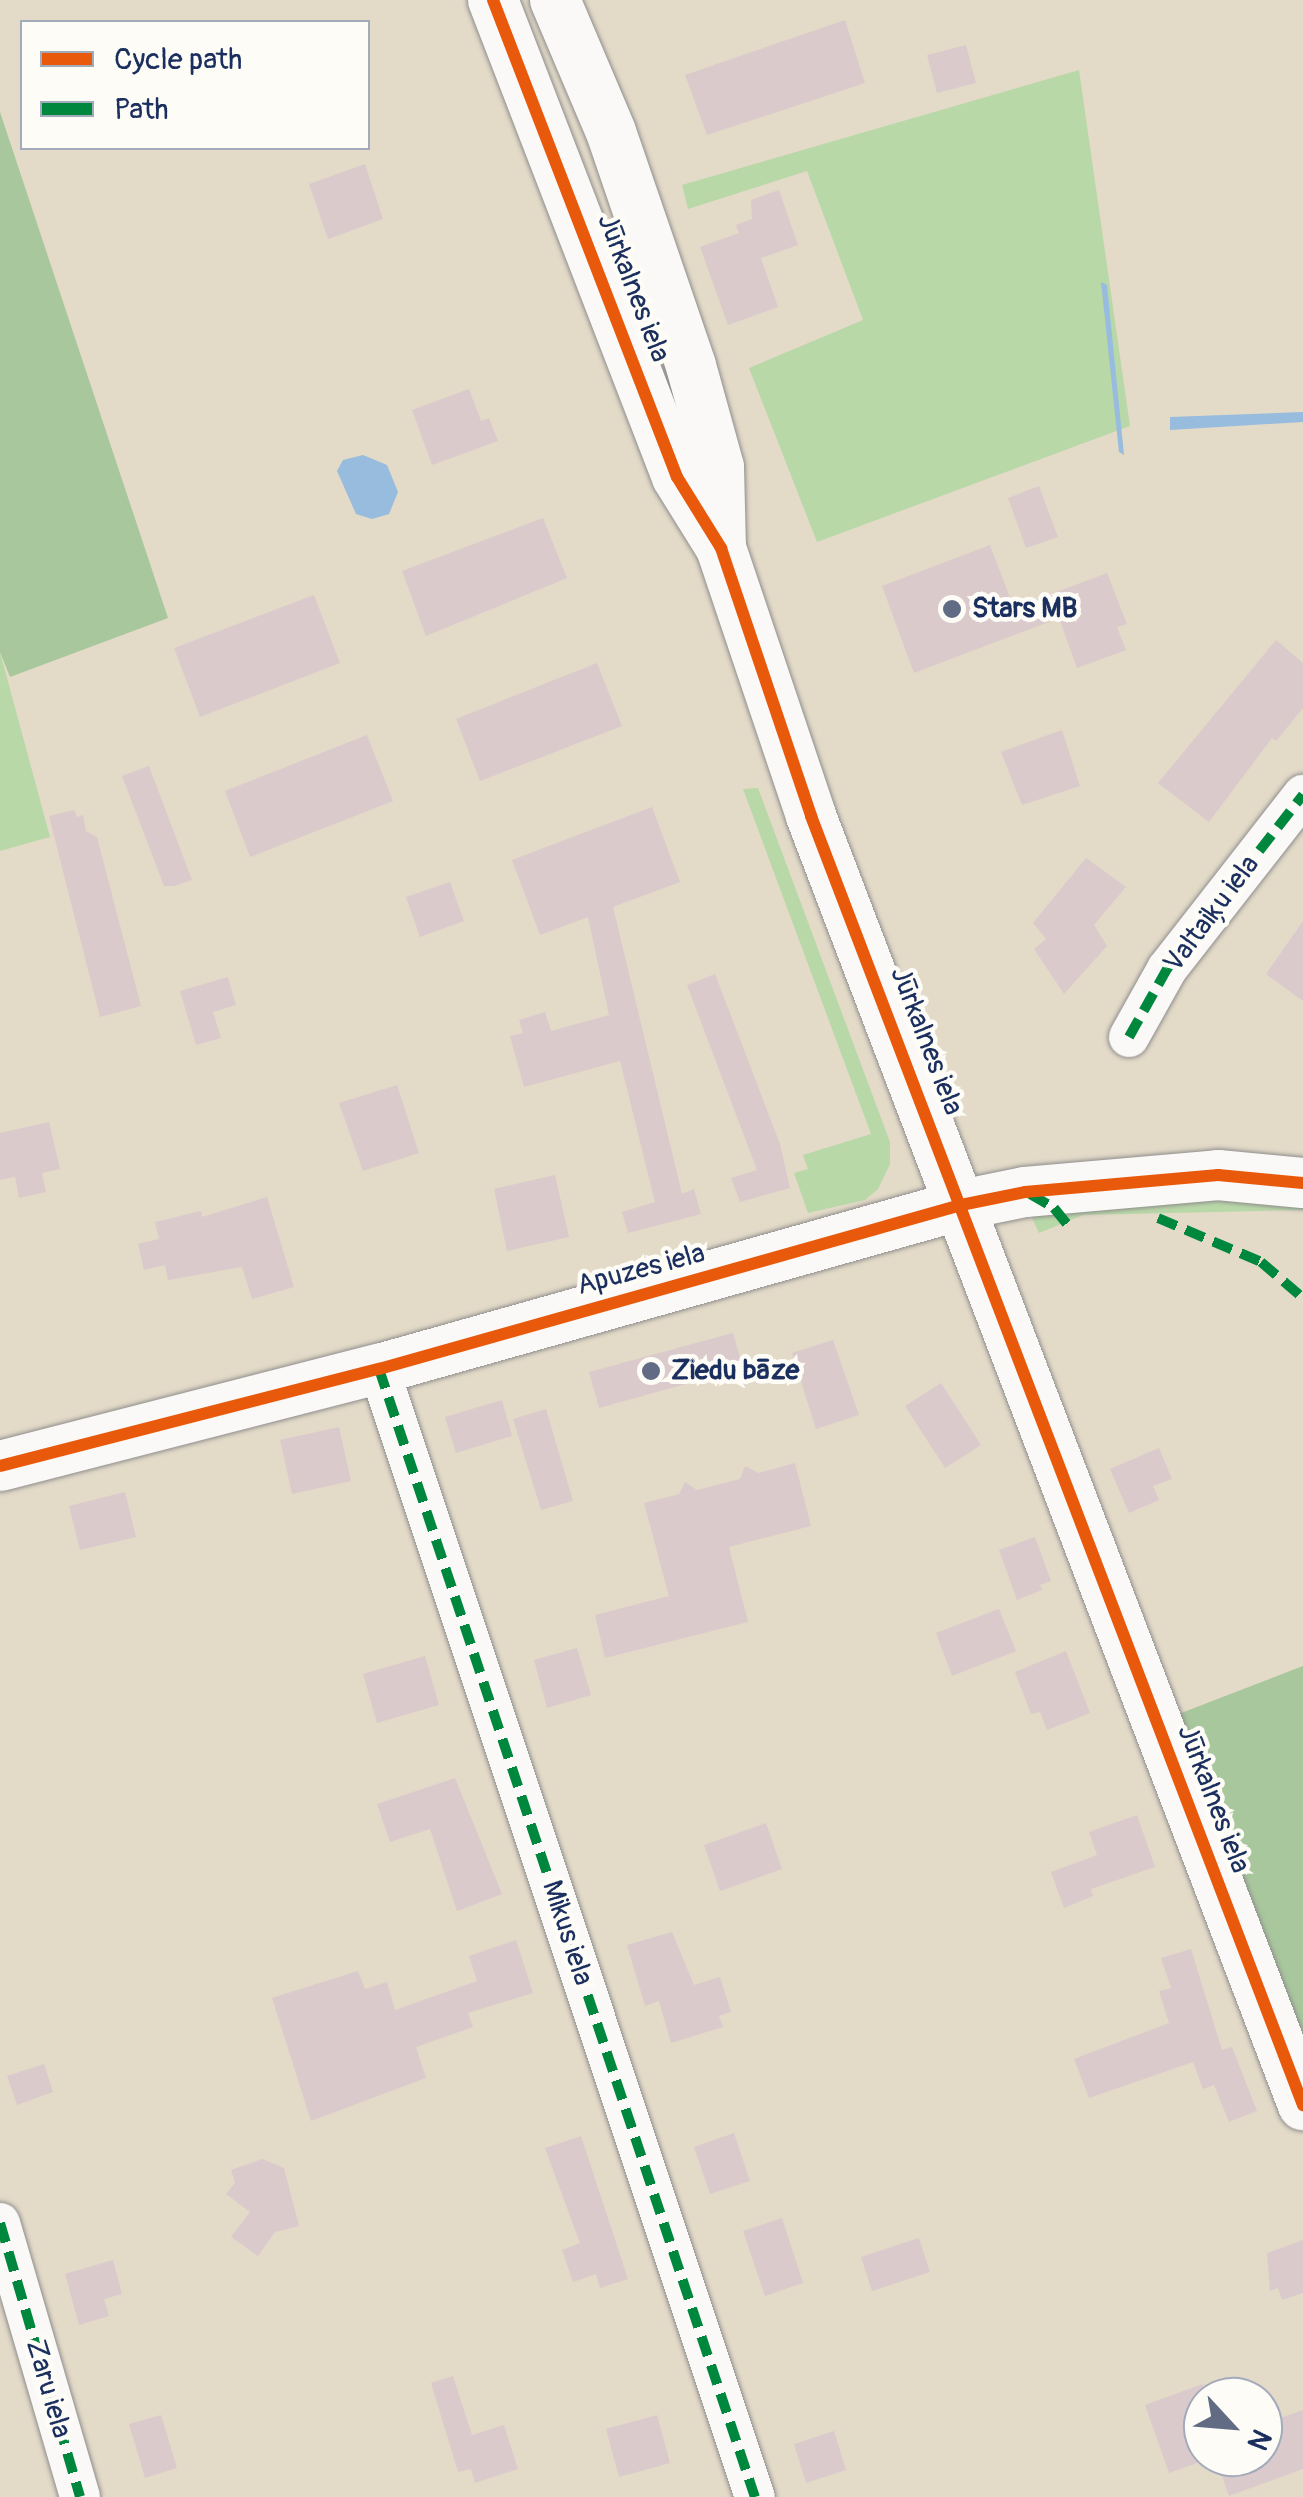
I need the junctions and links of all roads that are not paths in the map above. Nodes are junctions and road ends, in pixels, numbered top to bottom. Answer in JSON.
{"nodes":[{"id":1,"x":493,"y":0,"type":"edge"},
{"id":2,"x":555,"y":0,"type":"edge"},
{"id":3,"x":721,"y":548,"type":"junction"},
{"id":4,"x":1303,"y":796,"type":"edge"},
{"id":5,"x":1129,"y":1037,"type":"dead end"},
{"id":6,"x":1303,"y":1184,"type":"edge"},
{"id":7,"x":961,"y":1206,"type":"junction"},
{"id":8,"x":380,"y":1368,"type":"junction"},
{"id":9,"x":0,"y":1466,"type":"edge"},
{"id":10,"x":1303,"y":2106,"type":"edge"},
{"id":11,"x":0,"y":2223,"type":"edge"},
{"id":12,"x":80,"y":2497,"type":"edge"},
{"id":13,"x":755,"y":2497,"type":"edge"}],
"edges":[{"from":1,"to":3,"type":"street","name":"Jūrkalnes iela"},
{"from":2,"to":3,"type":"street","name":"Jūrkalnes iela"},
{"from":3,"to":7,"type":"street","name":"Jūrkalnes iela"},
{"from":4,"to":5,"type":"street","name":"Valtaiķu iela"},
{"from":6,"to":7,"type":"street","name":"Apuzes iela"},
{"from":7,"to":8,"type":"street","name":"Apuzes iela"},
{"from":7,"to":10,"type":"street","name":"Jūrkalnes iela"},
{"from":8,"to":9,"type":"street","name":"Apuzes iela"},
{"from":8,"to":13,"type":"street","name":"Mikus iela"},
{"from":11,"to":12,"type":"street","name":"Zaru iela"}]}
